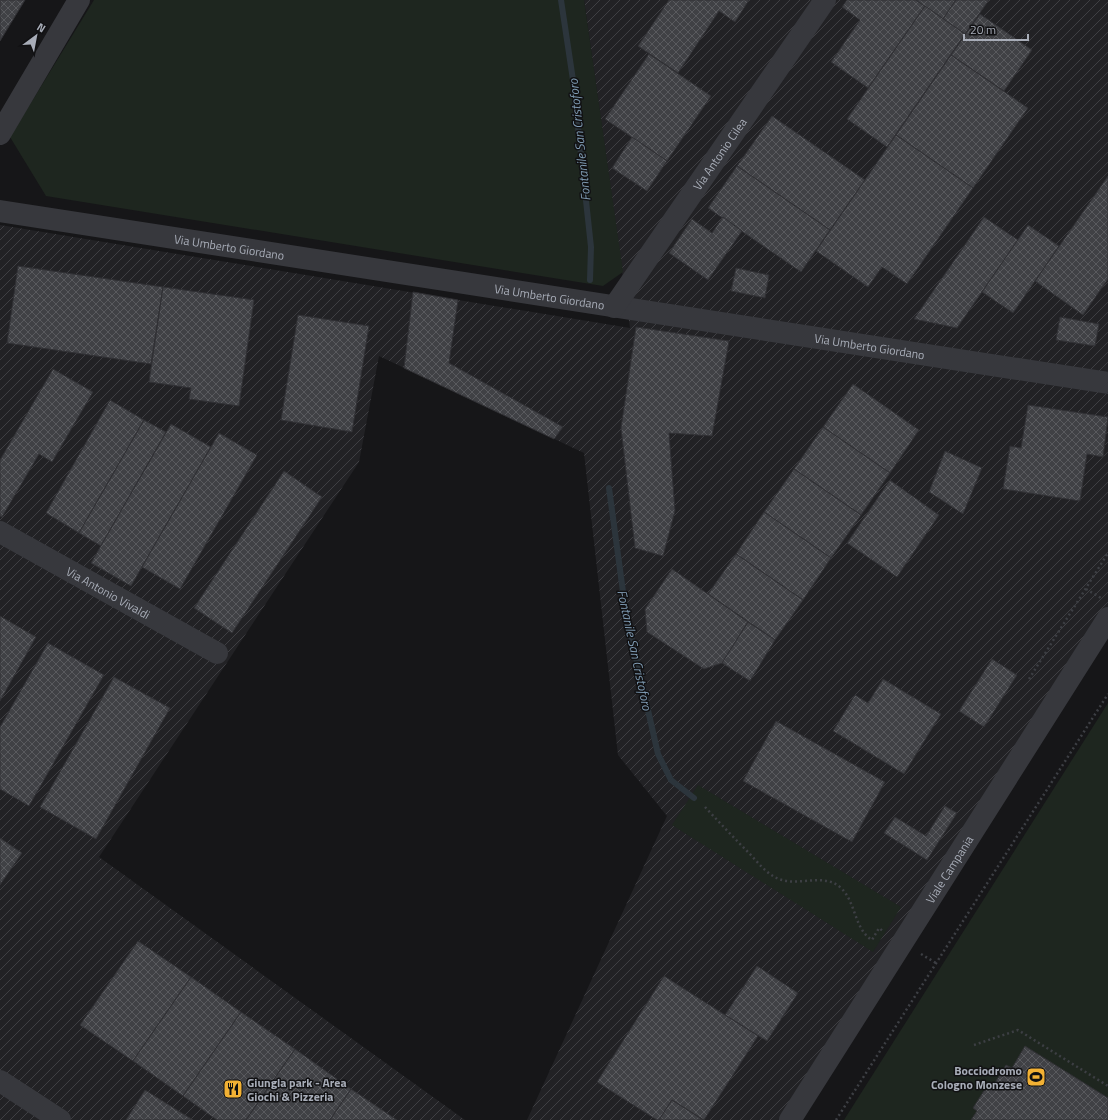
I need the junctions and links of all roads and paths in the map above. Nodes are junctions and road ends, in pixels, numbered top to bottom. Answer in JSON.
{"nodes":[{"id":1,"x":79,"y":0,"type":"edge"},
{"id":2,"x":825,"y":0,"type":"edge"},
{"id":3,"x":0,"y":134,"type":"edge"},
{"id":4,"x":0,"y":211,"type":"edge"},
{"id":5,"x":614,"y":307,"type":"junction"},
{"id":6,"x":1105,"y":383,"type":"edge"},
{"id":7,"x":0,"y":532,"type":"edge"},
{"id":8,"x":1108,"y":553,"type":"edge"},
{"id":9,"x":1086,"y":589,"type":"junction"},
{"id":10,"x":1105,"y":609,"type":"edge"},
{"id":11,"x":218,"y":653,"type":"dead end"},
{"id":12,"x":1029,"y":679,"type":"dead end"},
{"id":13,"x":1108,"y":694,"type":"edge"},
{"id":14,"x":705,"y":807,"type":"dead end"},
{"id":15,"x":902,"y":942,"type":"junction"},
{"id":16,"x":936,"y":963,"type":"junction"},
{"id":17,"x":974,"y":1045,"type":"dead end"},
{"id":18,"x":0,"y":1081,"type":"edge"},
{"id":19,"x":1108,"y":1086,"type":"edge"},
{"id":20,"x":60,"y":1120,"type":"edge"},
{"id":21,"x":790,"y":1120,"type":"edge"},
{"id":22,"x":836,"y":1120,"type":"edge"}],
"edges":[{"from":1,"to":3,"type":"street"},
{"from":2,"to":5,"type":"street","name":"Via Antonio Cilea"},
{"from":4,"to":5,"type":"street","name":"Via Umberto Giordano"},
{"from":5,"to":6,"type":"street","name":"Via Umberto Giordano"},
{"from":7,"to":11,"type":"street","name":"Via Antonio Vivaldi"},
{"from":8,"to":9,"type":"path"},
{"from":9,"to":10,"type":"path"},
{"from":9,"to":12,"type":"path"},
{"from":10,"to":15,"type":"street","name":"Viale Campania"},
{"from":13,"to":16,"type":"path"},
{"from":14,"to":15,"type":"path"},
{"from":15,"to":16,"type":"path"},
{"from":15,"to":21,"type":"street","name":"Viale Campania"},
{"from":16,"to":22,"type":"path"},
{"from":17,"to":19,"type":"path"},
{"from":18,"to":20,"type":"street"}]}
